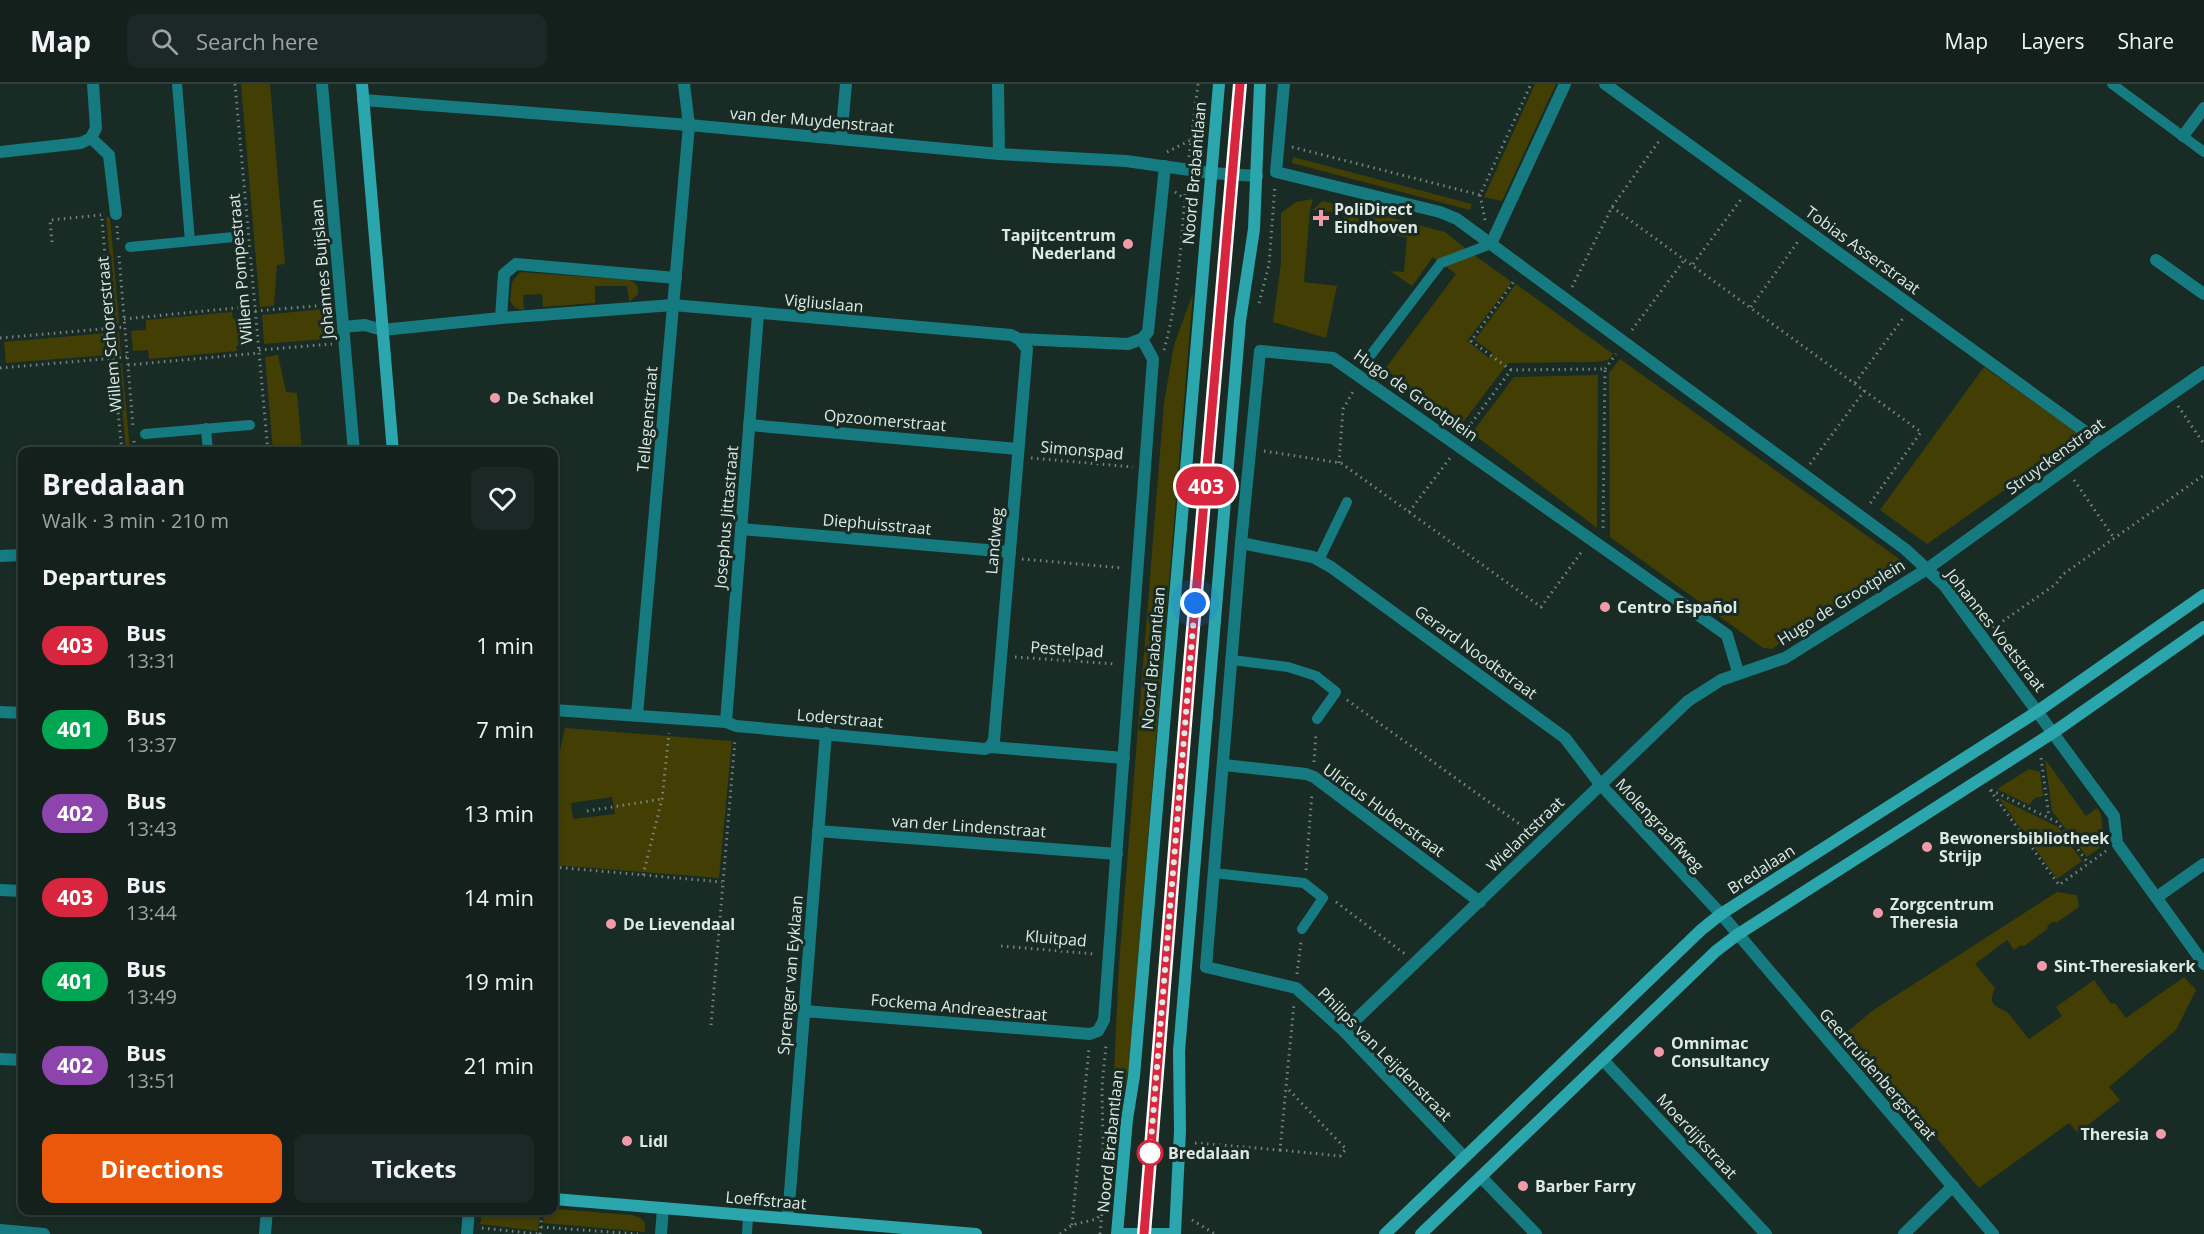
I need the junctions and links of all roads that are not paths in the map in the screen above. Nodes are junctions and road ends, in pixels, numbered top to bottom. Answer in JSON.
{"nodes":[{"id":1,"x":93,"y":84,"type":"edge"},
{"id":2,"x":177,"y":84,"type":"edge"},
{"id":3,"x":322,"y":84,"type":"edge"},
{"id":4,"x":362,"y":84,"type":"edge"},
{"id":5,"x":684,"y":84,"type":"edge"},
{"id":6,"x":846,"y":84,"type":"edge"},
{"id":7,"x":998,"y":84,"type":"edge"},
{"id":8,"x":1219,"y":84,"type":"edge"},
{"id":9,"x":1240,"y":84,"type":"edge"},
{"id":10,"x":1260,"y":84,"type":"edge"},
{"id":11,"x":1284,"y":84,"type":"edge"},
{"id":12,"x":1565,"y":84,"type":"edge"},
{"id":13,"x":1605,"y":84,"type":"edge"},
{"id":14,"x":2112,"y":84,"type":"edge"},
{"id":15,"x":363,"y":100,"type":"junction"},
{"id":16,"x":2204,"y":108,"type":"edge"},
{"id":17,"x":689,"y":125,"type":"junction"},
{"id":18,"x":2183,"y":136,"type":"junction"},
{"id":19,"x":91,"y":138,"type":"junction"},
{"id":20,"x":841,"y":139,"type":"junction"},
{"id":21,"x":0,"y":152,"type":"edge"},
{"id":22,"x":2204,"y":152,"type":"edge"},
{"id":23,"x":999,"y":154,"type":"junction"},
{"id":24,"x":1165,"y":166,"type":"junction"},
{"id":25,"x":1211,"y":173,"type":"junction"},
{"id":26,"x":1232,"y":174,"type":"junction"},
{"id":27,"x":1257,"y":176,"type":"junction"},
{"id":28,"x":116,"y":214,"type":"road end"},
{"id":29,"x":234,"y":237,"type":"dead end"},
{"id":30,"x":190,"y":242,"type":"junction"},
{"id":31,"x":1491,"y":244,"type":"junction"},
{"id":32,"x":130,"y":247,"type":"dead end"},
{"id":33,"x":2156,"y":260,"type":"dead end"},
{"id":34,"x":676,"y":278,"type":"junction"},
{"id":35,"x":2204,"y":294,"type":"edge"},
{"id":36,"x":673,"y":305,"type":"junction"},
{"id":37,"x":758,"y":314,"type":"junction"},
{"id":38,"x":501,"y":318,"type":"junction"},
{"id":39,"x":343,"y":327,"type":"junction"},
{"id":40,"x":382,"y":330,"type":"junction"},
{"id":41,"x":1019,"y":339,"type":"junction"},
{"id":42,"x":1142,"y":339,"type":"junction"},
{"id":43,"x":1371,"y":356,"type":"dead end"},
{"id":44,"x":2204,"y":372,"type":"edge"},
{"id":45,"x":250,"y":424,"type":"dead end"},
{"id":46,"x":749,"y":425,"type":"junction"},
{"id":47,"x":206,"y":428,"type":"junction"},
{"id":48,"x":145,"y":434,"type":"dead end"},
{"id":49,"x":2101,"y":443,"type":"junction"},
{"id":50,"x":208,"y":447,"type":"edge"},
{"id":51,"x":354,"y":447,"type":"edge"},
{"id":52,"x":393,"y":447,"type":"edge"},
{"id":53,"x":1018,"y":453,"type":"junction"},
{"id":54,"x":1347,"y":502,"type":"dead end"},
{"id":55,"x":741,"y":530,"type":"junction"},
{"id":56,"x":1241,"y":543,"type":"junction"},
{"id":57,"x":18,"y":555,"type":"edge"},
{"id":58,"x":1010,"y":555,"type":"junction"},
{"id":59,"x":0,"y":556,"type":"edge"},
{"id":60,"x":1319,"y":560,"type":"junction"},
{"id":61,"x":1927,"y":569,"type":"junction"},
{"id":62,"x":2204,"y":595,"type":"edge"},
{"id":63,"x":2204,"y":627,"type":"edge"},
{"id":64,"x":1232,"y":660,"type":"junction"},
{"id":65,"x":1738,"y":672,"type":"junction"},
{"id":66,"x":558,"y":710,"type":"edge"},
{"id":67,"x":2038,"y":711,"type":"junction"},
{"id":68,"x":0,"y":712,"type":"edge"},
{"id":69,"x":18,"y":713,"type":"edge"},
{"id":70,"x":637,"y":715,"type":"junction"},
{"id":71,"x":1317,"y":719,"type":"road end"},
{"id":72,"x":731,"y":724,"type":"junction"},
{"id":73,"x":2054,"y":732,"type":"junction"},
{"id":74,"x":826,"y":733,"type":"junction"},
{"id":75,"x":990,"y":747,"type":"junction"},
{"id":76,"x":1124,"y":758,"type":"junction"},
{"id":77,"x":1224,"y":765,"type":"junction"},
{"id":78,"x":1600,"y":784,"type":"junction"},
{"id":79,"x":818,"y":831,"type":"junction"},
{"id":80,"x":1117,"y":854,"type":"junction"},
{"id":81,"x":2204,"y":864,"type":"edge"},
{"id":82,"x":1214,"y":873,"type":"junction"},
{"id":83,"x":0,"y":890,"type":"edge"},
{"id":84,"x":18,"y":891,"type":"edge"},
{"id":85,"x":2157,"y":897,"type":"junction"},
{"id":86,"x":1480,"y":902,"type":"junction"},
{"id":87,"x":1721,"y":914,"type":"junction"},
{"id":88,"x":1302,"y":929,"type":"road end"},
{"id":89,"x":1737,"y":934,"type":"junction"},
{"id":90,"x":2204,"y":964,"type":"edge"},
{"id":91,"x":804,"y":1011,"type":"junction"},
{"id":92,"x":1344,"y":1031,"type":"junction"},
{"id":93,"x":1090,"y":1034,"type":"joint"},
{"id":94,"x":0,"y":1059,"type":"edge"},
{"id":95,"x":18,"y":1060,"type":"edge"},
{"id":96,"x":1603,"y":1060,"type":"junction"},
{"id":97,"x":1464,"y":1157,"type":"junction"},
{"id":98,"x":1480,"y":1177,"type":"junction"},
{"id":99,"x":1953,"y":1186,"type":"junction"},
{"id":100,"x":558,"y":1199,"type":"edge"},
{"id":101,"x":663,"y":1208,"type":"junction"},
{"id":102,"x":267,"y":1215,"type":"edge"},
{"id":103,"x":470,"y":1215,"type":"edge"},
{"id":104,"x":748,"y":1215,"type":"junction"},
{"id":105,"x":788,"y":1218,"type":"junction"},
{"id":106,"x":0,"y":1230,"type":"edge"},
{"id":107,"x":468,"y":1230,"type":"edge"},
{"id":108,"x":1144,"y":1233,"type":"edge"},
{"id":109,"x":44,"y":1234,"type":"edge"},
{"id":110,"x":265,"y":1234,"type":"edge"},
{"id":111,"x":661,"y":1234,"type":"edge"},
{"id":112,"x":747,"y":1234,"type":"edge"},
{"id":113,"x":976,"y":1234,"type":"edge"},
{"id":114,"x":1117,"y":1234,"type":"edge"},
{"id":115,"x":1124,"y":1234,"type":"edge"},
{"id":116,"x":1170,"y":1234,"type":"edge"},
{"id":117,"x":1176,"y":1234,"type":"edge"},
{"id":118,"x":1385,"y":1234,"type":"edge"},
{"id":119,"x":1421,"y":1234,"type":"edge"},
{"id":120,"x":1536,"y":1234,"type":"edge"},
{"id":121,"x":1766,"y":1234,"type":"edge"},
{"id":122,"x":1904,"y":1234,"type":"edge"},
{"id":123,"x":1993,"y":1234,"type":"edge"}],
"edges":[{"from":1,"to":19,"type":"street"},
{"from":2,"to":30,"type":"lane"},
{"from":3,"to":39,"type":"street","name":"Johannes Buijslaan"},
{"from":4,"to":15,"type":"street"},
{"from":5,"to":17,"type":"street","name":"Tellegenstraat"},
{"from":6,"to":20,"type":"street"},
{"from":7,"to":23,"type":"street"},
{"from":8,"to":25,"type":"street","name":"Noord Brabantlaan"},
{"from":9,"to":26,"type":"lane"},
{"from":10,"to":27,"type":"street"},
{"from":11,"to":31,"type":"street","name":"Hugo de Grootplein"},
{"from":12,"to":31,"type":"street"},
{"from":13,"to":49,"type":"street","name":"Tobias Asserstraat"},
{"from":14,"to":18,"type":"lane"},
{"from":15,"to":17,"type":"street","name":"van der Muydenstraat"},
{"from":15,"to":40,"type":"street"},
{"from":16,"to":18,"type":"street"},
{"from":17,"to":20,"type":"street","name":"van der Muydenstraat"},
{"from":17,"to":34,"type":"street","name":"Tellegenstraat"},
{"from":18,"to":22,"type":"lane"},
{"from":19,"to":21,"type":"street"},
{"from":19,"to":28,"type":"street"},
{"from":20,"to":23,"type":"street","name":"van der Muydenstraat"},
{"from":23,"to":24,"type":"street","name":"van der Muydenstraat"},
{"from":24,"to":25,"type":"street","name":"van der Muydenstraat"},
{"from":24,"to":42,"type":"street","name":"Noord Brabantlaan"},
{"from":25,"to":26,"type":"street","name":"van der Muydenstraat"},
{"from":25,"to":114,"type":"street","name":"Noord Brabantlaan"},
{"from":26,"to":27,"type":"street","name":"van der Muydenstraat"},
{"from":26,"to":108,"type":"lane"},
{"from":27,"to":117,"type":"street"},
{"from":29,"to":30,"type":"lane"},
{"from":30,"to":32,"type":"lane"},
{"from":31,"to":43,"type":"lane"},
{"from":31,"to":61,"type":"street","name":"Hugo de Grootplein"},
{"from":33,"to":35,"type":"street"},
{"from":34,"to":36,"type":"street","name":"Tellegenstraat"},
{"from":34,"to":38,"type":"street"},
{"from":36,"to":37,"type":"street","name":"Vigliuslaan"},
{"from":36,"to":38,"type":"street","name":"Vigliuslaan"},
{"from":36,"to":70,"type":"street","name":"Tellegenstraat"},
{"from":37,"to":41,"type":"street","name":"Vigliuslaan"},
{"from":37,"to":46,"type":"street","name":"Josephus Jittastraat"},
{"from":38,"to":40,"type":"street","name":"Vigliuslaan"},
{"from":39,"to":40,"type":"street","name":"Vigliuslaan"},
{"from":39,"to":51,"type":"street","name":"Johannes Buijslaan"},
{"from":40,"to":52,"type":"street"},
{"from":41,"to":42,"type":"street","name":"Vigliuslaan"},
{"from":41,"to":53,"type":"street","name":"Landweg"},
{"from":42,"to":76,"type":"street","name":"Noord Brabantlaan"},
{"from":44,"to":49,"type":"street","name":"Struyckenstraat"},
{"from":45,"to":47,"type":"lane"},
{"from":46,"to":53,"type":"street","name":"Opzoomerstraat"},
{"from":46,"to":55,"type":"street","name":"Josephus Jittastraat"},
{"from":47,"to":48,"type":"lane"},
{"from":47,"to":50,"type":"lane"},
{"from":49,"to":61,"type":"street","name":"Struyckenstraat"},
{"from":53,"to":58,"type":"street","name":"Landweg"},
{"from":54,"to":60,"type":"lane"},
{"from":55,"to":58,"type":"street","name":"Diephuisstraat"},
{"from":55,"to":72,"type":"street","name":"Josephus Jittastraat"},
{"from":56,"to":60,"type":"street","name":"Gerard Noodtstraat"},
{"from":56,"to":64,"type":"street"},
{"from":56,"to":65,"type":"street","name":"Hugo de Grootplein"},
{"from":57,"to":59,"type":"street"},
{"from":58,"to":75,"type":"street","name":"Landweg"},
{"from":60,"to":78,"type":"street","name":"Gerard Noodtstraat"},
{"from":61,"to":65,"type":"street","name":"Hugo de Grootplein"},
{"from":61,"to":67,"type":"street","name":"Johannes Voetstraat"},
{"from":62,"to":67,"type":"street","name":"Bredalaan"},
{"from":63,"to":73,"type":"street"},
{"from":64,"to":71,"type":"lane"},
{"from":64,"to":77,"type":"street"},
{"from":65,"to":78,"type":"street","name":"Wielantstraat"},
{"from":66,"to":70,"type":"street","name":"Loderstraat"},
{"from":67,"to":73,"type":"street","name":"Johannes Voetstraat"},
{"from":67,"to":87,"type":"street","name":"Bredalaan"},
{"from":68,"to":69,"type":"street"},
{"from":70,"to":72,"type":"street","name":"Loderstraat"},
{"from":72,"to":74,"type":"street","name":"Loderstraat"},
{"from":73,"to":85,"type":"street","name":"Johannes Voetstraat"},
{"from":73,"to":89,"type":"street"},
{"from":74,"to":75,"type":"street","name":"Loderstraat"},
{"from":74,"to":79,"type":"street","name":"Sprenger van Eyklaan"},
{"from":75,"to":76,"type":"street","name":"Loderstraat"},
{"from":76,"to":80,"type":"street","name":"Noord Brabantlaan"},
{"from":77,"to":82,"type":"street"},
{"from":77,"to":86,"type":"street","name":"Ulricus Huberstraat"},
{"from":78,"to":86,"type":"street","name":"Wielantstraat"},
{"from":78,"to":87,"type":"street","name":"Molengraaffweg"},
{"from":79,"to":80,"type":"street","name":"van der Lindenstraat"},
{"from":79,"to":91,"type":"street","name":"Sprenger van Eyklaan"},
{"from":80,"to":93,"type":"street","name":"Noord Brabantlaan"},
{"from":81,"to":85,"type":"street"},
{"from":82,"to":88,"type":"lane"},
{"from":82,"to":92,"type":"street","name":"Philips van Leijdenstraat"},
{"from":83,"to":84,"type":"street"},
{"from":85,"to":90,"type":"street"},
{"from":86,"to":92,"type":"street","name":"Wielantstraat"},
{"from":87,"to":89,"type":"street","name":"Molengraaffweg"},
{"from":87,"to":97,"type":"street","name":"Bredalaan"},
{"from":89,"to":96,"type":"street"},
{"from":89,"to":99,"type":"street","name":"Geertruidenbergstraat"},
{"from":91,"to":93,"type":"street","name":"Fockema Andreaestraat"},
{"from":91,"to":105,"type":"street","name":"Sprenger van Eyklaan"},
{"from":92,"to":97,"type":"street","name":"Philips van Leijdenstraat"},
{"from":94,"to":95,"type":"street"},
{"from":96,"to":98,"type":"street"},
{"from":96,"to":121,"type":"street","name":"Moerdijkstraat"},
{"from":97,"to":118,"type":"street","name":"Bredalaan"},
{"from":98,"to":119,"type":"street"},
{"from":98,"to":120,"type":"street"},
{"from":99,"to":122,"type":"street"},
{"from":99,"to":123,"type":"street","name":"Geertruidenbergstraat"},
{"from":100,"to":101,"type":"street","name":"Loeffstraat"},
{"from":101,"to":104,"type":"street","name":"Loeffstraat"},
{"from":101,"to":111,"type":"street"},
{"from":102,"to":110,"type":"street"},
{"from":103,"to":107,"type":"street"},
{"from":104,"to":105,"type":"street","name":"Loeffstraat"},
{"from":104,"to":112,"type":"lane"},
{"from":105,"to":113,"type":"street","name":"Loeffstraat"},
{"from":106,"to":109,"type":"street"},
{"from":108,"to":115,"type":"street"},
{"from":108,"to":116,"type":"street"}]}
